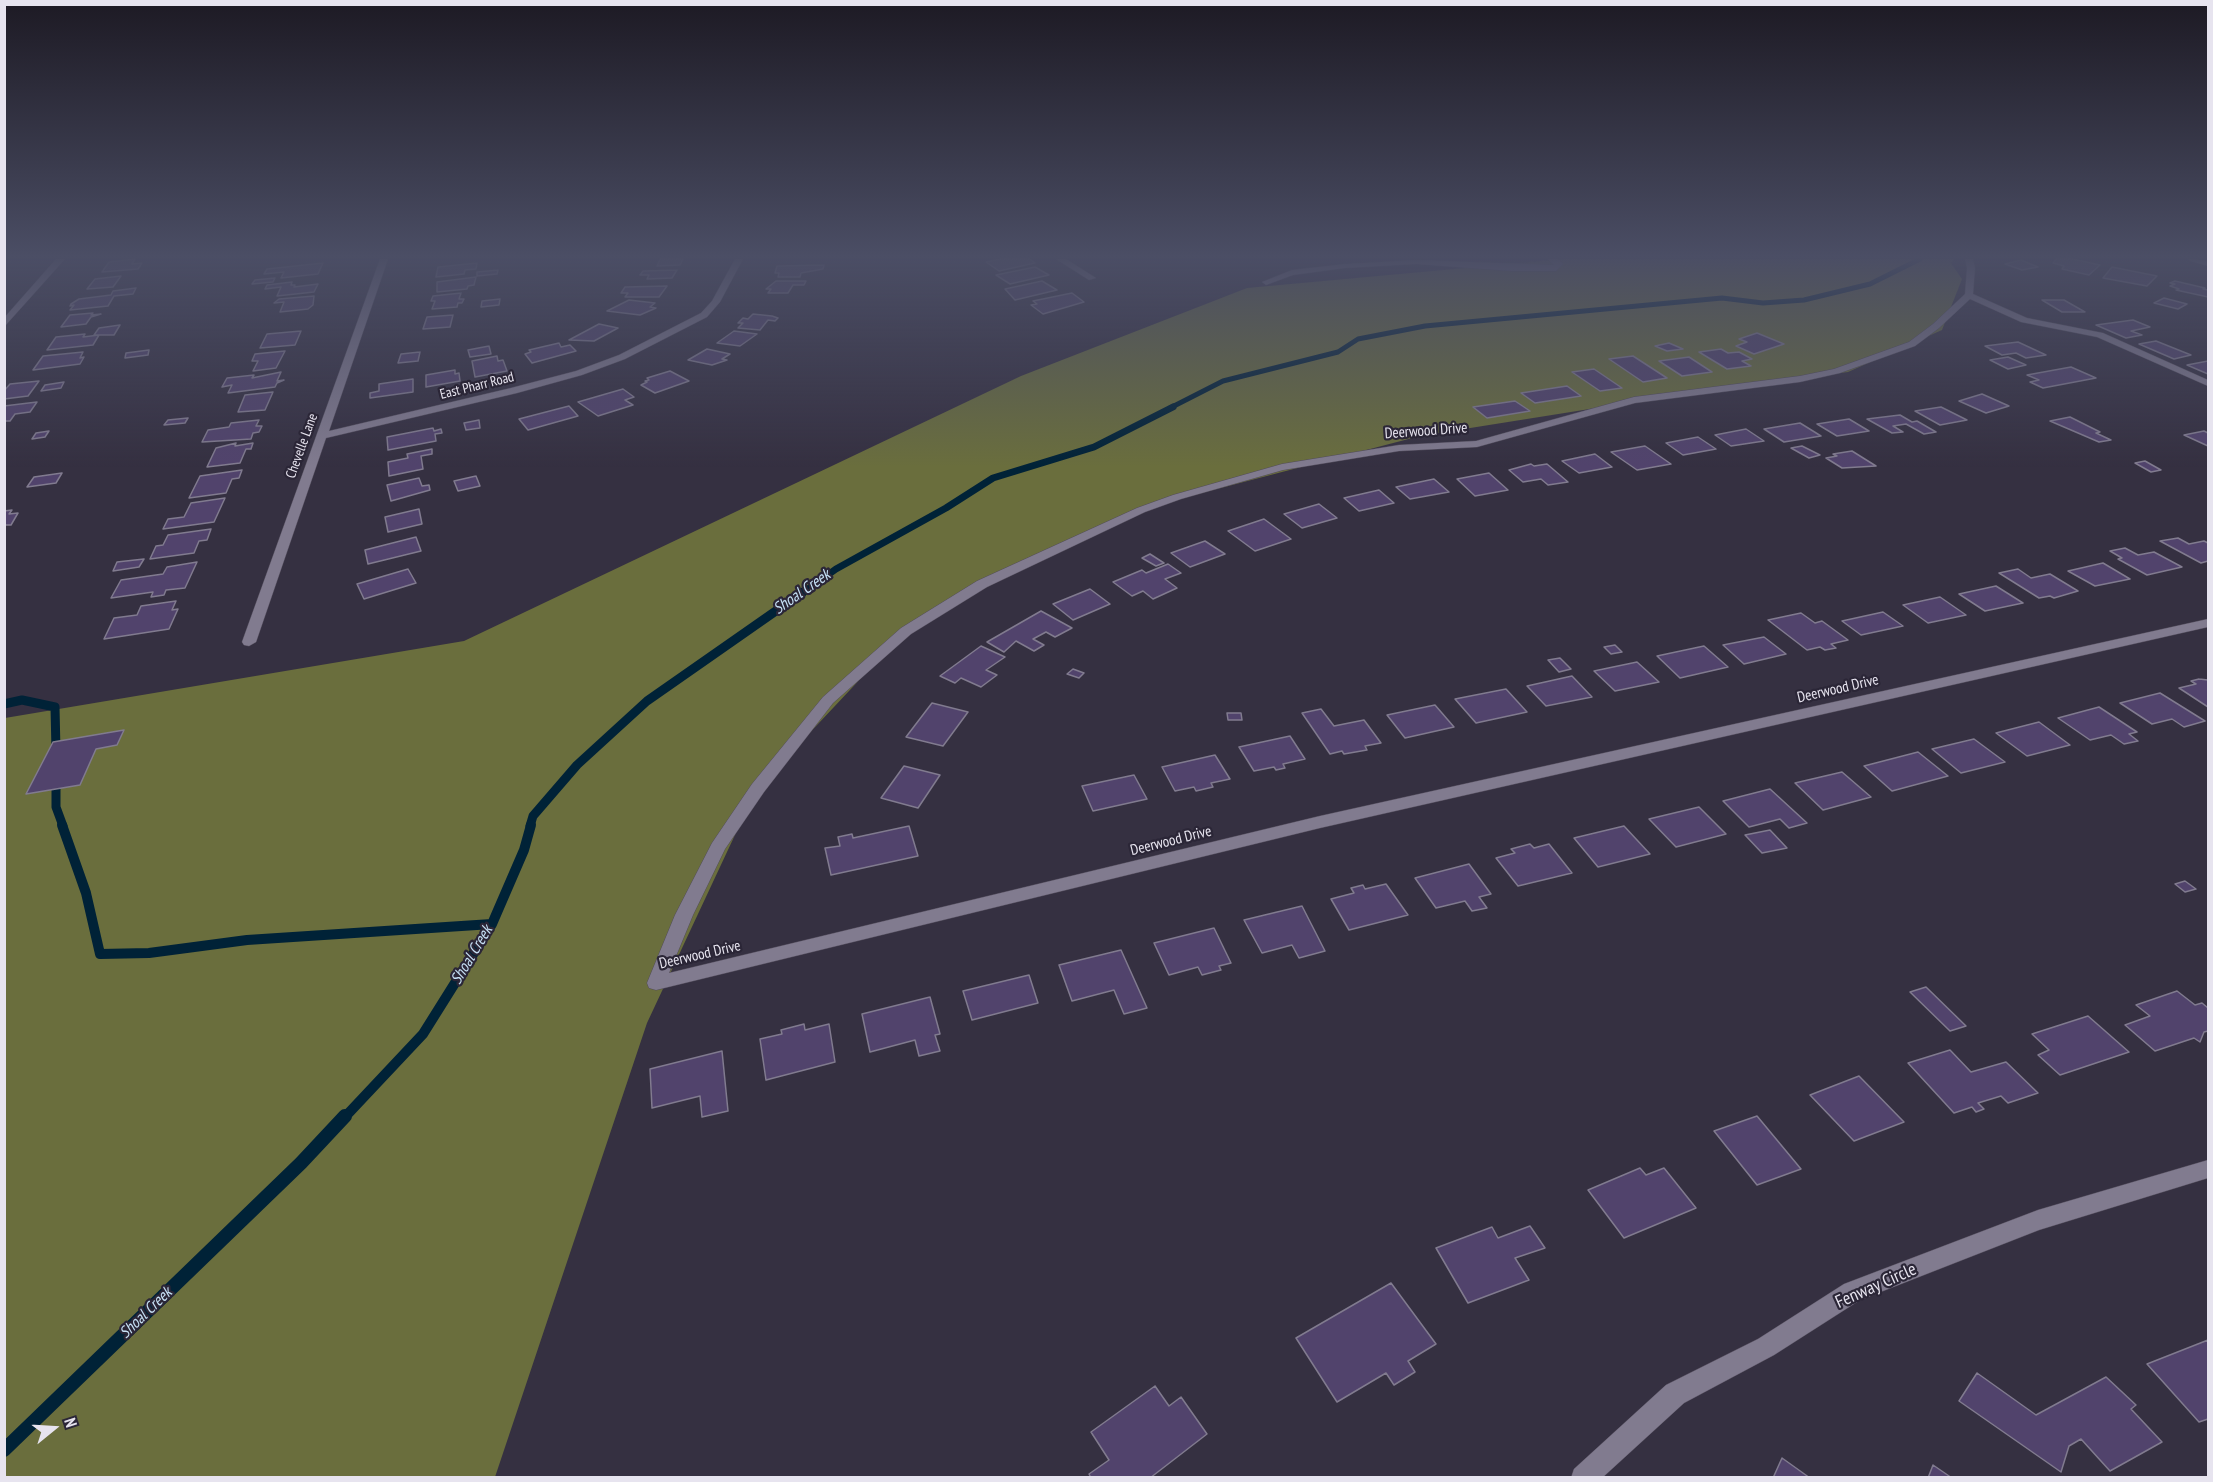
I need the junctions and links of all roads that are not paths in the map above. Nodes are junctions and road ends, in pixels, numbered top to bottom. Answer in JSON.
{"nodes":[{"id":1,"x":360,"y":328,"type":"edge"},
{"id":2,"x":678,"y":328,"type":"edge"},
{"id":3,"x":1933,"y":328,"type":"edge"},
{"id":4,"x":2065,"y":328,"type":"edge"},
{"id":5,"x":2208,"y":383,"type":"edge"},
{"id":6,"x":322,"y":436,"type":"junction"},
{"id":7,"x":2208,"y":623,"type":"edge"},
{"id":8,"x":249,"y":642,"type":"dead end"},
{"id":9,"x":2208,"y":1169,"type":"edge"},
{"id":10,"x":1583,"y":1478,"type":"edge"}],
"edges":[{"from":1,"to":6,"type":"street","name":"Chevelle Lane"},
{"from":2,"to":6,"type":"street","name":"East Pharr Road"},
{"from":3,"to":7,"type":"street","name":"Deerwood Drive"},
{"from":4,"to":5,"type":"street"},
{"from":6,"to":8,"type":"street","name":"Chevelle Lane"},
{"from":9,"to":10,"type":"street","name":"Fenway Circle"}]}
